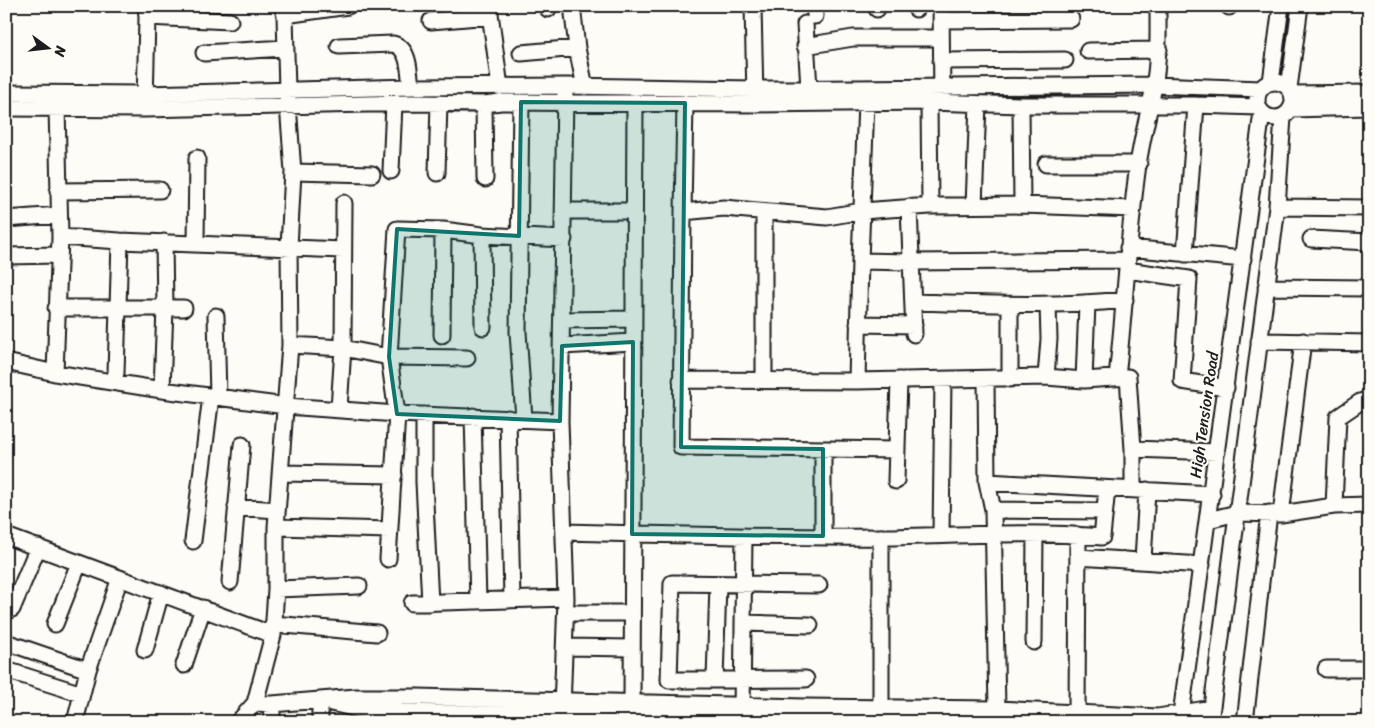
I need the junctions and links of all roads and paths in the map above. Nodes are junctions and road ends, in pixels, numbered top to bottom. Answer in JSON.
{"nodes":[{"id":1,"x":348,"y":6,"type":"edge"},
{"id":2,"x":753,"y":6,"type":"edge"},
{"id":3,"x":1158,"y":6,"type":"edge"},
{"id":4,"x":1281,"y":6,"type":"edge"},
{"id":5,"x":1300,"y":6,"type":"edge"},
{"id":6,"x":284,"y":11,"type":"edge"},
{"id":7,"x":489,"y":11,"type":"edge"},
{"id":8,"x":146,"y":12,"type":"edge"},
{"id":9,"x":941,"y":13,"type":"edge"},
{"id":10,"x":573,"y":14,"type":"dead end"},
{"id":11,"x":812,"y":15,"type":"edge"},
{"id":12,"x":1071,"y":19,"type":"dead end"},
{"id":13,"x":230,"y":21,"type":"dead end"},
{"id":14,"x":431,"y":21,"type":"dead end"},
{"id":15,"x":941,"y":38,"type":"junction"},
{"id":16,"x":339,"y":46,"type":"dead end"},
{"id":17,"x":805,"y":46,"type":"junction"},
{"id":18,"x":285,"y":48,"type":"junction"},
{"id":19,"x":577,"y":48,"type":"junction"},
{"id":20,"x":1159,"y":50,"type":"junction"},
{"id":21,"x":1088,"y":51,"type":"dead end"},
{"id":22,"x":204,"y":53,"type":"dead end"},
{"id":23,"x":521,"y":53,"type":"dead end"},
{"id":24,"x":1065,"y":60,"type":"dead end"},
{"id":25,"x":941,"y":61,"type":"junction"},
{"id":26,"x":1154,"y":85,"type":"junction"},
{"id":27,"x":566,"y":86,"type":"junction"},
{"id":28,"x":1266,"y":86,"type":"junction"},
{"id":29,"x":500,"y":87,"type":"junction"},
{"id":30,"x":585,"y":87,"type":"junction"},
{"id":31,"x":942,"y":87,"type":"junction"},
{"id":32,"x":411,"y":88,"type":"junction"},
{"id":33,"x":808,"y":88,"type":"junction"},
{"id":34,"x":755,"y":89,"type":"junction"},
{"id":35,"x":1369,"y":92,"type":"edge"},
{"id":36,"x":6,"y":93,"type":"edge"},
{"id":37,"x":288,"y":98,"type":"junction"},
{"id":38,"x":145,"y":102,"type":"junction"},
{"id":39,"x":520,"y":102,"type":"junction"},
{"id":40,"x":565,"y":102,"type":"junction"},
{"id":41,"x":636,"y":102,"type":"junction"},
{"id":42,"x":866,"y":102,"type":"junction"},
{"id":43,"x":936,"y":102,"type":"junction"},
{"id":44,"x":1289,"y":102,"type":"junction"},
{"id":45,"x":439,"y":103,"type":"junction"},
{"id":46,"x":394,"y":104,"type":"junction"},
{"id":47,"x":484,"y":104,"type":"junction"},
{"id":48,"x":685,"y":104,"type":"junction"},
{"id":49,"x":755,"y":104,"type":"junction"},
{"id":50,"x":978,"y":104,"type":"junction"},
{"id":51,"x":1021,"y":105,"type":"junction"},
{"id":52,"x":1149,"y":105,"type":"junction"},
{"id":53,"x":1196,"y":105,"type":"junction"},
{"id":54,"x":57,"y":107,"type":"junction"},
{"id":55,"x":1369,"y":107,"type":"edge"},
{"id":56,"x":6,"y":108,"type":"edge"},
{"id":57,"x":1260,"y":110,"type":"junction"},
{"id":58,"x":197,"y":158,"type":"dead end"},
{"id":59,"x":1046,"y":164,"type":"dead end"},
{"id":60,"x":1138,"y":164,"type":"junction"},
{"id":61,"x":391,"y":171,"type":"dead end"},
{"id":62,"x":293,"y":172,"type":"junction"},
{"id":63,"x":438,"y":173,"type":"dead end"},
{"id":64,"x":372,"y":174,"type":"dead end"},
{"id":65,"x":486,"y":179,"type":"dead end"},
{"id":66,"x":160,"y":190,"type":"dead end"},
{"id":67,"x":58,"y":191,"type":"junction"},
{"id":68,"x":344,"y":203,"type":"dead end"},
{"id":69,"x":974,"y":205,"type":"junction"},
{"id":70,"x":1022,"y":205,"type":"junction"},
{"id":71,"x":930,"y":206,"type":"junction"},
{"id":72,"x":909,"y":207,"type":"junction"},
{"id":73,"x":1277,"y":207,"type":"junction"},
{"id":74,"x":1369,"y":208,"type":"edge"},
{"id":75,"x":1133,"y":209,"type":"junction"},
{"id":76,"x":564,"y":211,"type":"junction"},
{"id":77,"x":634,"y":211,"type":"junction"},
{"id":78,"x":862,"y":211,"type":"junction"},
{"id":79,"x":683,"y":212,"type":"junction"},
{"id":80,"x":764,"y":212,"type":"junction"},
{"id":81,"x":59,"y":215,"type":"junction"},
{"id":82,"x":6,"y":218,"type":"edge"},
{"id":83,"x":442,"y":230,"type":"junction"},
{"id":84,"x":482,"y":235,"type":"junction"},
{"id":85,"x":519,"y":236,"type":"junction"},
{"id":86,"x":60,"y":237,"type":"junction"},
{"id":87,"x":1310,"y":238,"type":"dead end"},
{"id":88,"x":564,"y":239,"type":"junction"},
{"id":89,"x":120,"y":241,"type":"junction"},
{"id":90,"x":164,"y":242,"type":"junction"},
{"id":91,"x":1369,"y":242,"type":"edge"},
{"id":92,"x":196,"y":244,"type":"junction"},
{"id":93,"x":288,"y":247,"type":"junction"},
{"id":94,"x":343,"y":250,"type":"junction"},
{"id":95,"x":1185,"y":254,"type":"junction"},
{"id":96,"x":59,"y":255,"type":"junction"},
{"id":97,"x":6,"y":256,"type":"edge"},
{"id":98,"x":1127,"y":259,"type":"junction"},
{"id":99,"x":1243,"y":259,"type":"junction"},
{"id":100,"x":860,"y":261,"type":"junction"},
{"id":101,"x":911,"y":262,"type":"junction"},
{"id":102,"x":1266,"y":288,"type":"junction"},
{"id":103,"x":1369,"y":288,"type":"edge"},
{"id":104,"x":1126,"y":300,"type":"junction"},
{"id":105,"x":913,"y":302,"type":"junction"},
{"id":106,"x":1048,"y":304,"type":"junction"},
{"id":107,"x":1087,"y":304,"type":"junction"},
{"id":108,"x":1010,"y":305,"type":"junction"},
{"id":109,"x":56,"y":308,"type":"junction"},
{"id":110,"x":118,"y":308,"type":"junction"},
{"id":111,"x":165,"y":308,"type":"junction"},
{"id":112,"x":184,"y":308,"type":"dead end"},
{"id":113,"x":216,"y":316,"type":"dead end"},
{"id":114,"x":633,"y":319,"type":"junction"},
{"id":115,"x":562,"y":320,"type":"junction"},
{"id":116,"x":858,"y":324,"type":"junction"},
{"id":117,"x":483,"y":327,"type":"dead end"},
{"id":118,"x":442,"y":335,"type":"dead end"},
{"id":119,"x":1259,"y":341,"type":"junction"},
{"id":120,"x":1303,"y":341,"type":"junction"},
{"id":121,"x":633,"y":342,"type":"junction"},
{"id":122,"x":1369,"y":343,"type":"edge"},
{"id":123,"x":290,"y":346,"type":"junction"},
{"id":124,"x":562,"y":346,"type":"junction"},
{"id":125,"x":343,"y":348,"type":"junction"},
{"id":126,"x":389,"y":357,"type":"junction"},
{"id":127,"x":467,"y":358,"type":"dead end"},
{"id":128,"x":6,"y":362,"type":"edge"},
{"id":129,"x":55,"y":373,"type":"junction"},
{"id":130,"x":1046,"y":377,"type":"junction"},
{"id":131,"x":1117,"y":377,"type":"junction"},
{"id":132,"x":986,"y":379,"type":"junction"},
{"id":133,"x":1010,"y":379,"type":"junction"},
{"id":134,"x":681,"y":380,"type":"junction"},
{"id":135,"x":764,"y":380,"type":"junction"},
{"id":136,"x":899,"y":380,"type":"junction"},
{"id":137,"x":943,"y":380,"type":"junction"},
{"id":138,"x":1084,"y":380,"type":"junction"},
{"id":139,"x":857,"y":381,"type":"junction"},
{"id":140,"x":113,"y":382,"type":"junction"},
{"id":141,"x":1226,"y":388,"type":"junction"},
{"id":142,"x":162,"y":390,"type":"junction"},
{"id":143,"x":215,"y":397,"type":"junction"},
{"id":144,"x":1369,"y":399,"type":"edge"},
{"id":145,"x":286,"y":406,"type":"junction"},
{"id":146,"x":339,"y":409,"type":"junction"},
{"id":147,"x":397,"y":414,"type":"junction"},
{"id":148,"x":424,"y":414,"type":"junction"},
{"id":149,"x":473,"y":416,"type":"junction"},
{"id":150,"x":508,"y":418,"type":"junction"},
{"id":151,"x":524,"y":419,"type":"junction"},
{"id":152,"x":560,"y":421,"type":"junction"},
{"id":153,"x":242,"y":445,"type":"dead end"},
{"id":154,"x":823,"y":449,"type":"junction"},
{"id":155,"x":1133,"y":449,"type":"junction"},
{"id":156,"x":897,"y":450,"type":"junction"},
{"id":157,"x":1217,"y":452,"type":"junction"},
{"id":158,"x":281,"y":472,"type":"junction"},
{"id":159,"x":394,"y":475,"type":"junction"},
{"id":160,"x":896,"y":481,"type":"dead end"},
{"id":161,"x":988,"y":482,"type":"junction"},
{"id":162,"x":1107,"y":489,"type":"junction"},
{"id":163,"x":1140,"y":490,"type":"junction"},
{"id":164,"x":1212,"y":494,"type":"junction"},
{"id":165,"x":1369,"y":505,"type":"edge"},
{"id":166,"x":1334,"y":506,"type":"junction"},
{"id":167,"x":236,"y":507,"type":"junction"},
{"id":168,"x":277,"y":510,"type":"junction"},
{"id":169,"x":993,"y":510,"type":"junction"},
{"id":170,"x":1104,"y":511,"type":"junction"},
{"id":171,"x":1237,"y":513,"type":"junction"},
{"id":172,"x":1275,"y":513,"type":"junction"},
{"id":173,"x":1208,"y":520,"type":"junction"},
{"id":174,"x":276,"y":527,"type":"junction"},
{"id":175,"x":390,"y":530,"type":"junction"},
{"id":176,"x":564,"y":532,"type":"junction"},
{"id":177,"x":632,"y":534,"type":"junction"},
{"id":178,"x":993,"y":534,"type":"junction"},
{"id":179,"x":941,"y":535,"type":"junction"},
{"id":180,"x":1035,"y":535,"type":"junction"},
{"id":181,"x":1078,"y":535,"type":"junction"},
{"id":182,"x":6,"y":536,"type":"edge"},
{"id":183,"x":744,"y":536,"type":"junction"},
{"id":184,"x":823,"y":536,"type":"junction"},
{"id":185,"x":880,"y":537,"type":"junction"},
{"id":186,"x":193,"y":541,"type":"dead end"},
{"id":187,"x":38,"y":547,"type":"junction"},
{"id":188,"x":1078,"y":557,"type":"junction"},
{"id":189,"x":388,"y":559,"type":"dead end"},
{"id":190,"x":1143,"y":561,"type":"junction"},
{"id":191,"x":79,"y":563,"type":"junction"},
{"id":192,"x":1202,"y":565,"type":"junction"},
{"id":193,"x":120,"y":578,"type":"junction"},
{"id":194,"x":230,"y":582,"type":"dead end"},
{"id":195,"x":718,"y":584,"type":"junction"},
{"id":196,"x":745,"y":584,"type":"junction"},
{"id":197,"x":819,"y":585,"type":"dead end"},
{"id":198,"x":359,"y":586,"type":"dead end"},
{"id":199,"x":276,"y":589,"type":"junction"},
{"id":200,"x":161,"y":593,"type":"junction"},
{"id":201,"x":566,"y":598,"type":"junction"},
{"id":202,"x":512,"y":600,"type":"junction"},
{"id":203,"x":478,"y":601,"type":"junction"},
{"id":204,"x":430,"y":603,"type":"junction"},
{"id":205,"x":412,"y":604,"type":"dead end"},
{"id":206,"x":203,"y":608,"type":"junction"},
{"id":207,"x":12,"y":609,"type":"dead end"},
{"id":208,"x":566,"y":613,"type":"junction"},
{"id":209,"x":632,"y":613,"type":"junction"},
{"id":210,"x":743,"y":623,"type":"junction"},
{"id":211,"x":55,"y":624,"type":"dead end"},
{"id":212,"x":810,"y":625,"type":"dead end"},
{"id":213,"x":273,"y":630,"type":"junction"},
{"id":214,"x":377,"y":633,"type":"dead end"},
{"id":215,"x":6,"y":642,"type":"edge"},
{"id":216,"x":1034,"y":642,"type":"dead end"},
{"id":217,"x":565,"y":647,"type":"junction"},
{"id":218,"x":632,"y":648,"type":"junction"},
{"id":219,"x":144,"y":650,"type":"dead end"},
{"id":220,"x":184,"y":665,"type":"dead end"},
{"id":221,"x":1369,"y":669,"type":"edge"},
{"id":222,"x":6,"y":670,"type":"edge"},
{"id":223,"x":88,"y":670,"type":"junction"},
{"id":224,"x":1326,"y":670,"type":"dead end"},
{"id":225,"x":743,"y":679,"type":"junction"},
{"id":226,"x":806,"y":679,"type":"dead end"},
{"id":227,"x":715,"y":680,"type":"junction"},
{"id":228,"x":82,"y":694,"type":"junction"},
{"id":229,"x":320,"y":700,"type":"junction"},
{"id":230,"x":563,"y":700,"type":"junction"},
{"id":231,"x":255,"y":703,"type":"junction"},
{"id":232,"x":272,"y":704,"type":"junction"},
{"id":233,"x":639,"y":711,"type":"edge"},
{"id":234,"x":742,"y":712,"type":"junction"},
{"id":235,"x":881,"y":713,"type":"junction"},
{"id":236,"x":1077,"y":713,"type":"junction"},
{"id":237,"x":986,"y":715,"type":"edge"},
{"id":238,"x":1211,"y":715,"type":"edge"},
{"id":239,"x":562,"y":716,"type":"junction"},
{"id":240,"x":805,"y":716,"type":"edge"},
{"id":241,"x":1106,"y":718,"type":"edge"},
{"id":242,"x":1181,"y":718,"type":"edge"},
{"id":243,"x":75,"y":722,"type":"edge"},
{"id":244,"x":238,"y":722,"type":"edge"},
{"id":245,"x":272,"y":722,"type":"edge"},
{"id":246,"x":320,"y":722,"type":"edge"},
{"id":247,"x":1012,"y":722,"type":"edge"},
{"id":248,"x":1245,"y":722,"type":"edge"}],
"edges":[{"from":1,"to":6,"type":"street"},
{"from":2,"to":34,"type":"street"},
{"from":3,"to":20,"type":"street"},
{"from":4,"to":28,"type":"street"},
{"from":5,"to":44,"type":"street"},
{"from":6,"to":18,"type":"street"},
{"from":7,"to":14,"type":"street"},
{"from":7,"to":29,"type":"street"},
{"from":8,"to":13,"type":"street"},
{"from":8,"to":38,"type":"street"},
{"from":9,"to":12,"type":"street"},
{"from":9,"to":15,"type":"street"},
{"from":10,"to":19,"type":"street"},
{"from":11,"to":17,"type":"street"},
{"from":15,"to":17,"type":"street"},
{"from":15,"to":25,"type":"street"},
{"from":16,"to":32,"type":"street"},
{"from":17,"to":33,"type":"street"},
{"from":18,"to":22,"type":"street"},
{"from":18,"to":37,"type":"street"},
{"from":19,"to":23,"type":"street"},
{"from":19,"to":30,"type":"street"},
{"from":20,"to":21,"type":"street"},
{"from":20,"to":26,"type":"street"},
{"from":24,"to":25,"type":"street"},
{"from":25,"to":31,"type":"street"},
{"from":26,"to":28,"type":"street"},
{"from":26,"to":31,"type":"street"},
{"from":26,"to":52,"type":"street"},
{"from":27,"to":29,"type":"street"},
{"from":27,"to":30,"type":"street"},
{"from":27,"to":40,"type":"street"},
{"from":28,"to":44,"type":"street"},
{"from":28,"to":57,"type":"street"},
{"from":29,"to":32,"type":"street"},
{"from":30,"to":34,"type":"street"},
{"from":31,"to":33,"type":"street"},
{"from":31,"to":43,"type":"street"},
{"from":32,"to":37,"type":"street"},
{"from":33,"to":34,"type":"street"},
{"from":34,"to":49,"type":"street"},
{"from":35,"to":44,"type":"street"},
{"from":36,"to":38,"type":"street"},
{"from":37,"to":38,"type":"street"},
{"from":37,"to":46,"type":"street"},
{"from":37,"to":62,"type":"street"},
{"from":38,"to":54,"type":"street"},
{"from":39,"to":40,"type":"street"},
{"from":39,"to":47,"type":"street"},
{"from":39,"to":85,"type":"street"},
{"from":40,"to":41,"type":"street"},
{"from":40,"to":76,"type":"street"},
{"from":41,"to":48,"type":"street"},
{"from":41,"to":77,"type":"street"},
{"from":42,"to":43,"type":"street"},
{"from":42,"to":49,"type":"street"},
{"from":42,"to":78,"type":"street"},
{"from":43,"to":50,"type":"street"},
{"from":43,"to":71,"type":"street"},
{"from":44,"to":55,"type":"street"},
{"from":44,"to":57,"type":"street"},
{"from":44,"to":73,"type":"street"},
{"from":45,"to":46,"type":"street"},
{"from":45,"to":47,"type":"street"},
{"from":45,"to":63,"type":"street"},
{"from":46,"to":61,"type":"street"},
{"from":47,"to":65,"type":"street"},
{"from":48,"to":49,"type":"street"},
{"from":48,"to":79,"type":"street"},
{"from":50,"to":51,"type":"street"},
{"from":50,"to":69,"type":"street"},
{"from":51,"to":52,"type":"street"},
{"from":51,"to":70,"type":"street"},
{"from":52,"to":53,"type":"street"},
{"from":52,"to":60,"type":"street"},
{"from":53,"to":57,"type":"street"},
{"from":53,"to":95,"type":"street"},
{"from":54,"to":56,"type":"street"},
{"from":54,"to":67,"type":"street"},
{"from":57,"to":99,"type":"street","name":"High Tension Road"},
{"from":58,"to":92,"type":"street"},
{"from":59,"to":60,"type":"street"},
{"from":60,"to":75,"type":"street"},
{"from":62,"to":64,"type":"street"},
{"from":62,"to":93,"type":"street"},
{"from":66,"to":67,"type":"street"},
{"from":67,"to":81,"type":"street"},
{"from":68,"to":94,"type":"street"},
{"from":69,"to":70,"type":"street"},
{"from":69,"to":71,"type":"street"},
{"from":70,"to":75,"type":"street"},
{"from":71,"to":72,"type":"street"},
{"from":72,"to":78,"type":"street"},
{"from":72,"to":101,"type":"street"},
{"from":73,"to":74,"type":"street"},
{"from":73,"to":102,"type":"street"},
{"from":75,"to":98,"type":"street"},
{"from":76,"to":77,"type":"street"},
{"from":76,"to":88,"type":"street"},
{"from":77,"to":114,"type":"street"},
{"from":78,"to":80,"type":"street"},
{"from":78,"to":100,"type":"street"},
{"from":79,"to":80,"type":"street"},
{"from":79,"to":134,"type":"street"},
{"from":80,"to":135,"type":"street"},
{"from":81,"to":82,"type":"street"},
{"from":81,"to":86,"type":"street"},
{"from":83,"to":84,"type":"street"},
{"from":83,"to":118,"type":"street"},
{"from":83,"to":126,"type":"street"},
{"from":84,"to":85,"type":"street"},
{"from":84,"to":117,"type":"street"},
{"from":85,"to":88,"type":"street"},
{"from":85,"to":151,"type":"street"},
{"from":86,"to":89,"type":"street"},
{"from":86,"to":96,"type":"street"},
{"from":87,"to":91,"type":"street"},
{"from":88,"to":115,"type":"street"},
{"from":89,"to":90,"type":"street"},
{"from":89,"to":110,"type":"street"},
{"from":90,"to":92,"type":"street"},
{"from":90,"to":111,"type":"street"},
{"from":92,"to":93,"type":"street"},
{"from":93,"to":94,"type":"street"},
{"from":93,"to":123,"type":"street"},
{"from":94,"to":125,"type":"street"},
{"from":95,"to":98,"type":"street"},
{"from":95,"to":99,"type":"street"},
{"from":96,"to":97,"type":"street"},
{"from":96,"to":109,"type":"street"},
{"from":98,"to":101,"type":"street"},
{"from":98,"to":104,"type":"street"},
{"from":98,"to":141,"type":"street"},
{"from":99,"to":141,"type":"street","name":"High Tension Road"},
{"from":100,"to":101,"type":"street"},
{"from":100,"to":116,"type":"street"},
{"from":101,"to":105,"type":"street"},
{"from":102,"to":103,"type":"street"},
{"from":102,"to":119,"type":"street"},
{"from":104,"to":107,"type":"street"},
{"from":104,"to":131,"type":"street"},
{"from":105,"to":108,"type":"street"},
{"from":105,"to":116,"type":"street"},
{"from":106,"to":107,"type":"street"},
{"from":106,"to":108,"type":"street"},
{"from":106,"to":130,"type":"street"},
{"from":107,"to":138,"type":"street"},
{"from":108,"to":133,"type":"street"},
{"from":109,"to":110,"type":"street"},
{"from":109,"to":129,"type":"street"},
{"from":110,"to":111,"type":"street"},
{"from":110,"to":140,"type":"street"},
{"from":111,"to":112,"type":"street"},
{"from":111,"to":142,"type":"street"},
{"from":113,"to":143,"type":"street"},
{"from":114,"to":115,"type":"street"},
{"from":114,"to":121,"type":"street"},
{"from":115,"to":124,"type":"street"},
{"from":116,"to":139,"type":"street"},
{"from":119,"to":120,"type":"street"},
{"from":119,"to":171,"type":"street"},
{"from":120,"to":122,"type":"street"},
{"from":120,"to":172,"type":"street"},
{"from":121,"to":124,"type":"street"},
{"from":121,"to":177,"type":"street"},
{"from":123,"to":125,"type":"street"},
{"from":123,"to":145,"type":"street"},
{"from":124,"to":152,"type":"street"},
{"from":125,"to":126,"type":"street"},
{"from":125,"to":146,"type":"street"},
{"from":126,"to":127,"type":"street"},
{"from":126,"to":147,"type":"street"},
{"from":128,"to":129,"type":"street"},
{"from":129,"to":140,"type":"street"},
{"from":130,"to":133,"type":"street"},
{"from":130,"to":138,"type":"street"},
{"from":131,"to":138,"type":"street"},
{"from":131,"to":155,"type":"street"},
{"from":132,"to":133,"type":"street"},
{"from":132,"to":137,"type":"street"},
{"from":132,"to":161,"type":"street"},
{"from":134,"to":135,"type":"street"},
{"from":134,"to":154,"type":"street"},
{"from":135,"to":139,"type":"street"},
{"from":136,"to":137,"type":"street"},
{"from":136,"to":139,"type":"street"},
{"from":136,"to":156,"type":"street"},
{"from":137,"to":179,"type":"street"},
{"from":140,"to":142,"type":"street"},
{"from":141,"to":157,"type":"street","name":"High Tension Road"},
{"from":142,"to":143,"type":"street"},
{"from":143,"to":145,"type":"street"},
{"from":143,"to":186,"type":"street"},
{"from":144,"to":166,"type":"street"},
{"from":145,"to":146,"type":"street"},
{"from":145,"to":158,"type":"street"},
{"from":146,"to":147,"type":"street"},
{"from":147,"to":148,"type":"street"},
{"from":147,"to":159,"type":"street"},
{"from":148,"to":149,"type":"street"},
{"from":148,"to":204,"type":"street"},
{"from":149,"to":150,"type":"street"},
{"from":149,"to":203,"type":"street"},
{"from":150,"to":151,"type":"street"},
{"from":150,"to":202,"type":"street"},
{"from":151,"to":152,"type":"street"},
{"from":152,"to":176,"type":"street"},
{"from":153,"to":167,"type":"street"},
{"from":154,"to":156,"type":"street"},
{"from":154,"to":184,"type":"street"},
{"from":155,"to":157,"type":"street"},
{"from":155,"to":163,"type":"street"},
{"from":156,"to":160,"type":"street"},
{"from":157,"to":164,"type":"street","name":"High Tension Road"},
{"from":158,"to":159,"type":"street"},
{"from":158,"to":168,"type":"street"},
{"from":159,"to":175,"type":"street"},
{"from":161,"to":162,"type":"street"},
{"from":161,"to":169,"type":"street"},
{"from":162,"to":163,"type":"street"},
{"from":162,"to":170,"type":"street"},
{"from":163,"to":164,"type":"street"},
{"from":163,"to":190,"type":"street"},
{"from":164,"to":173,"type":"street","name":"High Tension Road"},
{"from":165,"to":166,"type":"street"},
{"from":166,"to":172,"type":"street"},
{"from":167,"to":168,"type":"street"},
{"from":167,"to":194,"type":"street"},
{"from":168,"to":174,"type":"street"},
{"from":169,"to":170,"type":"street"},
{"from":169,"to":178,"type":"street"},
{"from":170,"to":181,"type":"street"},
{"from":171,"to":172,"type":"street"},
{"from":171,"to":173,"type":"street"},
{"from":171,"to":238,"type":"street"},
{"from":172,"to":248,"type":"street"},
{"from":173,"to":192,"type":"street","name":"High Tension Road"},
{"from":174,"to":175,"type":"street"},
{"from":174,"to":199,"type":"street"},
{"from":175,"to":189,"type":"street"},
{"from":176,"to":177,"type":"street"},
{"from":176,"to":201,"type":"street"},
{"from":177,"to":183,"type":"street"},
{"from":177,"to":209,"type":"street"},
{"from":178,"to":179,"type":"street"},
{"from":178,"to":180,"type":"street"},
{"from":178,"to":237,"type":"street"},
{"from":179,"to":185,"type":"street"},
{"from":180,"to":181,"type":"street"},
{"from":180,"to":216,"type":"street"},
{"from":181,"to":188,"type":"street"},
{"from":182,"to":187,"type":"street"},
{"from":183,"to":184,"type":"street"},
{"from":183,"to":196,"type":"street"},
{"from":184,"to":185,"type":"street"},
{"from":185,"to":235,"type":"street"},
{"from":187,"to":191,"type":"street"},
{"from":187,"to":207,"type":"street"},
{"from":188,"to":190,"type":"street"},
{"from":188,"to":236,"type":"street"},
{"from":190,"to":192,"type":"street"},
{"from":191,"to":193,"type":"street"},
{"from":191,"to":211,"type":"street"},
{"from":192,"to":242,"type":"street","name":"High Tension Road"},
{"from":193,"to":200,"type":"street"},
{"from":193,"to":223,"type":"street"},
{"from":195,"to":196,"type":"street"},
{"from":195,"to":227,"type":"street"},
{"from":195,"to":227,"type":"street"},
{"from":196,"to":197,"type":"street"},
{"from":196,"to":210,"type":"street"},
{"from":198,"to":199,"type":"street"},
{"from":199,"to":213,"type":"street"},
{"from":200,"to":206,"type":"street"},
{"from":200,"to":219,"type":"street"},
{"from":201,"to":202,"type":"street"},
{"from":201,"to":208,"type":"street"},
{"from":202,"to":203,"type":"street"},
{"from":203,"to":204,"type":"street"},
{"from":204,"to":205,"type":"street"},
{"from":206,"to":213,"type":"street"},
{"from":206,"to":220,"type":"street"},
{"from":208,"to":209,"type":"street"},
{"from":208,"to":217,"type":"street"},
{"from":209,"to":218,"type":"street"},
{"from":210,"to":212,"type":"street"},
{"from":210,"to":225,"type":"street"},
{"from":213,"to":214,"type":"street"},
{"from":213,"to":231,"type":"street"},
{"from":215,"to":223,"type":"street"},
{"from":217,"to":218,"type":"street"},
{"from":217,"to":230,"type":"street"},
{"from":218,"to":233,"type":"street"},
{"from":221,"to":224,"type":"street"},
{"from":222,"to":228,"type":"street"},
{"from":223,"to":228,"type":"street"},
{"from":225,"to":226,"type":"street"},
{"from":225,"to":227,"type":"street"},
{"from":225,"to":234,"type":"street"},
{"from":228,"to":243,"type":"street"},
{"from":229,"to":230,"type":"street"},
{"from":229,"to":232,"type":"street"},
{"from":229,"to":239,"type":"street"},
{"from":229,"to":246,"type":"street"},
{"from":230,"to":233,"type":"street"},
{"from":230,"to":239,"type":"street"},
{"from":231,"to":232,"type":"street"},
{"from":231,"to":244,"type":"street"},
{"from":232,"to":245,"type":"street"},
{"from":233,"to":234,"type":"street"},
{"from":233,"to":239,"type":"street"},
{"from":234,"to":240,"type":"street"},
{"from":235,"to":237,"type":"street"},
{"from":235,"to":240,"type":"street"},
{"from":236,"to":237,"type":"street"},
{"from":236,"to":241,"type":"street"},
{"from":237,"to":247,"type":"street"},
{"from":238,"to":242,"type":"street"},
{"from":241,"to":242,"type":"street"}]}
